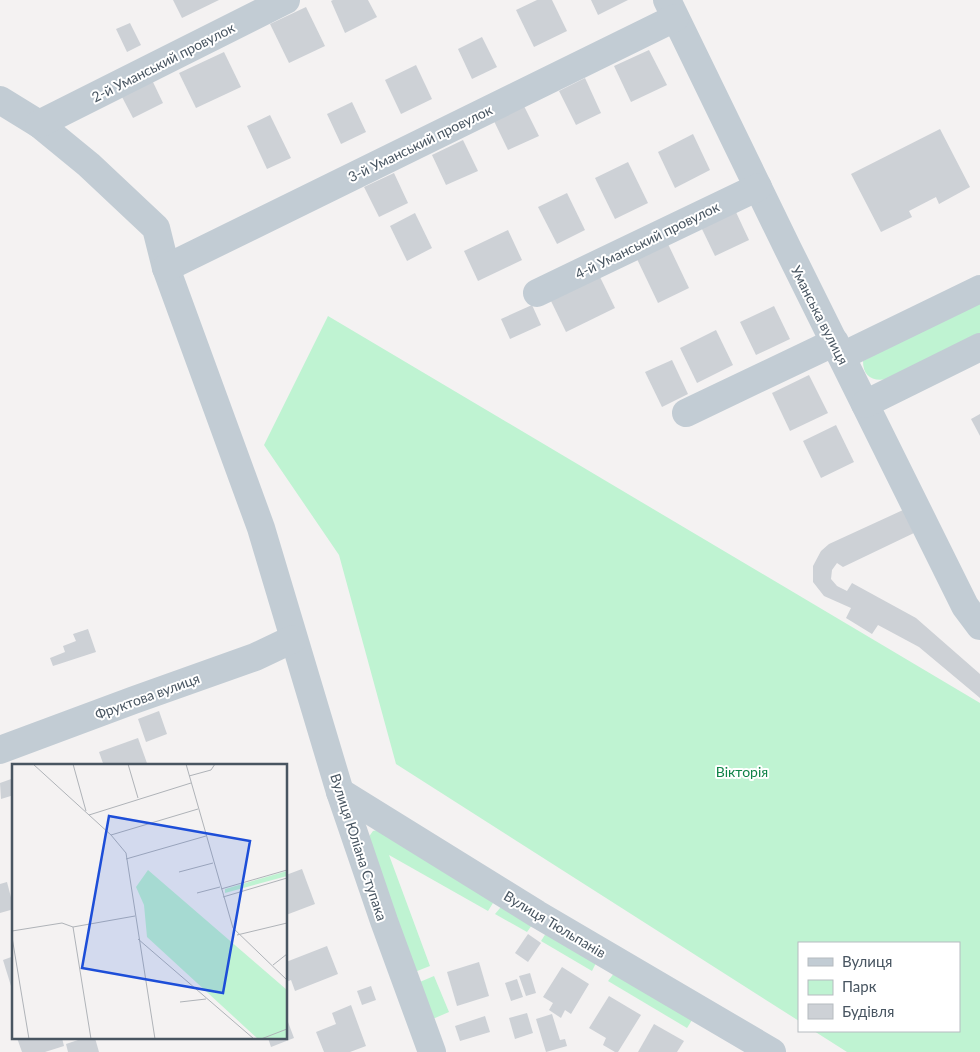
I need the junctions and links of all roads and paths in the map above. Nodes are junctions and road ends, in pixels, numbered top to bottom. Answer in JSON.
{"nodes":[{"id":1,"x":286,"y":0,"type":"edge"},
{"id":2,"x":671,"y":9,"type":"edge"},
{"id":3,"x":0,"y":100,"type":"edge"},
{"id":4,"x":39,"y":124,"type":"junction"},
{"id":5,"x":758,"y":187,"type":"junction"},
{"id":6,"x":166,"y":268,"type":"junction"},
{"id":7,"x":980,"y":289,"type":"edge"},
{"id":8,"x":537,"y":293,"type":"dead end"},
{"id":9,"x":980,"y":347,"type":"edge"},
{"id":10,"x":838,"y":349,"type":"junction"},
{"id":11,"x":865,"y":404,"type":"junction"},
{"id":12,"x":686,"y":413,"type":"dead end"},
{"id":13,"x":980,"y":626,"type":"edge"},
{"id":14,"x":293,"y":639,"type":"junction"},
{"id":15,"x":0,"y":750,"type":"edge"},
{"id":16,"x":340,"y":792,"type":"junction"},
{"id":17,"x":432,"y":1052,"type":"edge"},
{"id":18,"x":772,"y":1052,"type":"edge"}],
"edges":[{"from":1,"to":4,"type":"street","name":"2-й Уманський провулок"},
{"from":2,"to":5,"type":"street","name":"Уманська вулиця"},
{"from":2,"to":6,"type":"street","name":"3-й Уманський провулок"},
{"from":3,"to":4,"type":"street","name":"Вулиця Юліана Ступака"},
{"from":4,"to":6,"type":"street","name":"Вулиця Юліана Ступака"},
{"from":5,"to":8,"type":"street","name":"4-й Уманський провулок"},
{"from":5,"to":10,"type":"street","name":"Уманська вулиця"},
{"from":6,"to":14,"type":"street","name":"Вулиця Юліана Ступака"},
{"from":7,"to":10,"type":"street"},
{"from":9,"to":11,"type":"street"},
{"from":10,"to":11,"type":"street","name":"Уманська вулиця"},
{"from":10,"to":12,"type":"street"},
{"from":11,"to":13,"type":"street","name":"Уманська вулиця"},
{"from":14,"to":15,"type":"street","name":"Фруктова вулиця"},
{"from":14,"to":16,"type":"street","name":"Вулиця Юліана Ступака"},
{"from":16,"to":17,"type":"street","name":"Вулиця Юліана Ступака"},
{"from":16,"to":18,"type":"street","name":"Вулиця Тюльпанів"}]}
